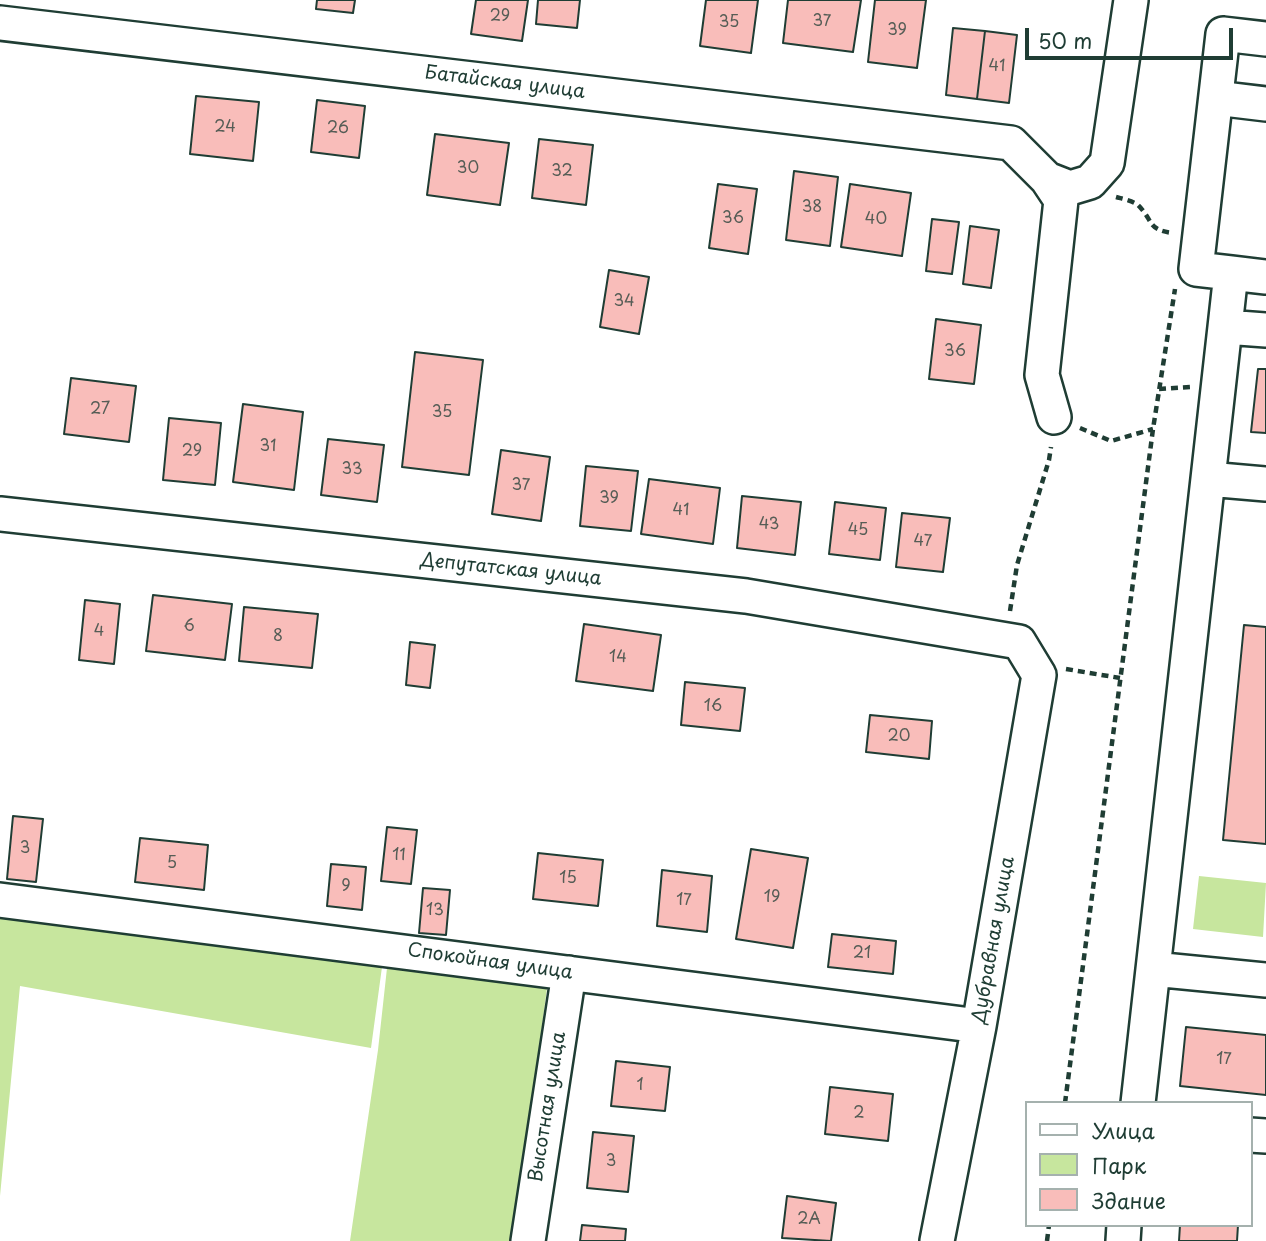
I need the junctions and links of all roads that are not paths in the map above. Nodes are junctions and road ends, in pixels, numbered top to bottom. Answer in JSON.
{"nodes":[{"id":1,"x":1131,"y":0,"type":"edge"},
{"id":2,"x":0,"y":23,"type":"edge"},
{"id":3,"x":1266,"y":39,"type":"edge"},
{"id":4,"x":1216,"y":98,"type":"junction"},
{"id":5,"x":1266,"y":104,"type":"edge"},
{"id":6,"x":1047,"y":178,"type":"junction"},
{"id":7,"x":1231,"y":273,"type":"junction"},
{"id":8,"x":1266,"y":277,"type":"edge"},
{"id":9,"x":1225,"y":327,"type":"junction"},
{"id":10,"x":1266,"y":330,"type":"edge"},
{"id":11,"x":1054,"y":417,"type":"road end"},
{"id":12,"x":1208,"y":479,"type":"junction"},
{"id":13,"x":1266,"y":484,"type":"edge"},
{"id":14,"x":0,"y":514,"type":"edge"},
{"id":15,"x":1019,"y":648,"type":"joint"},
{"id":16,"x":0,"y":900,"type":"edge"},
{"id":17,"x":1153,"y":969,"type":"junction"},
{"id":18,"x":569,"y":973,"type":"junction"},
{"id":19,"x":1266,"y":981,"type":"edge"},
{"id":20,"x":979,"y":1026,"type":"junction"},
{"id":21,"x":1138,"y":1101,"type":"edge"},
{"id":22,"x":528,"y":1241,"type":"edge"},
{"id":23,"x":937,"y":1241,"type":"edge"}],
"edges":[{"from":1,"to":6,"type":"street"},
{"from":2,"to":6,"type":"street","name":"Батайская улица"},
{"from":3,"to":4,"type":"street"},
{"from":4,"to":5,"type":"street"},
{"from":4,"to":7,"type":"street"},
{"from":6,"to":11,"type":"street"},
{"from":7,"to":8,"type":"street"},
{"from":7,"to":9,"type":"street"},
{"from":9,"to":10,"type":"street"},
{"from":9,"to":12,"type":"street"},
{"from":12,"to":13,"type":"street"},
{"from":12,"to":17,"type":"street"},
{"from":14,"to":15,"type":"street","name":"Депутатская улица"},
{"from":15,"to":20,"type":"street","name":"Дубравная улица"},
{"from":16,"to":18,"type":"street","name":"Спокойная улица"},
{"from":17,"to":19,"type":"street"},
{"from":17,"to":21,"type":"street"},
{"from":18,"to":20,"type":"street","name":"Спокойная улица"},
{"from":18,"to":22,"type":"street","name":"Высотная улица"},
{"from":20,"to":23,"type":"street","name":"Дубравная улица"}]}
